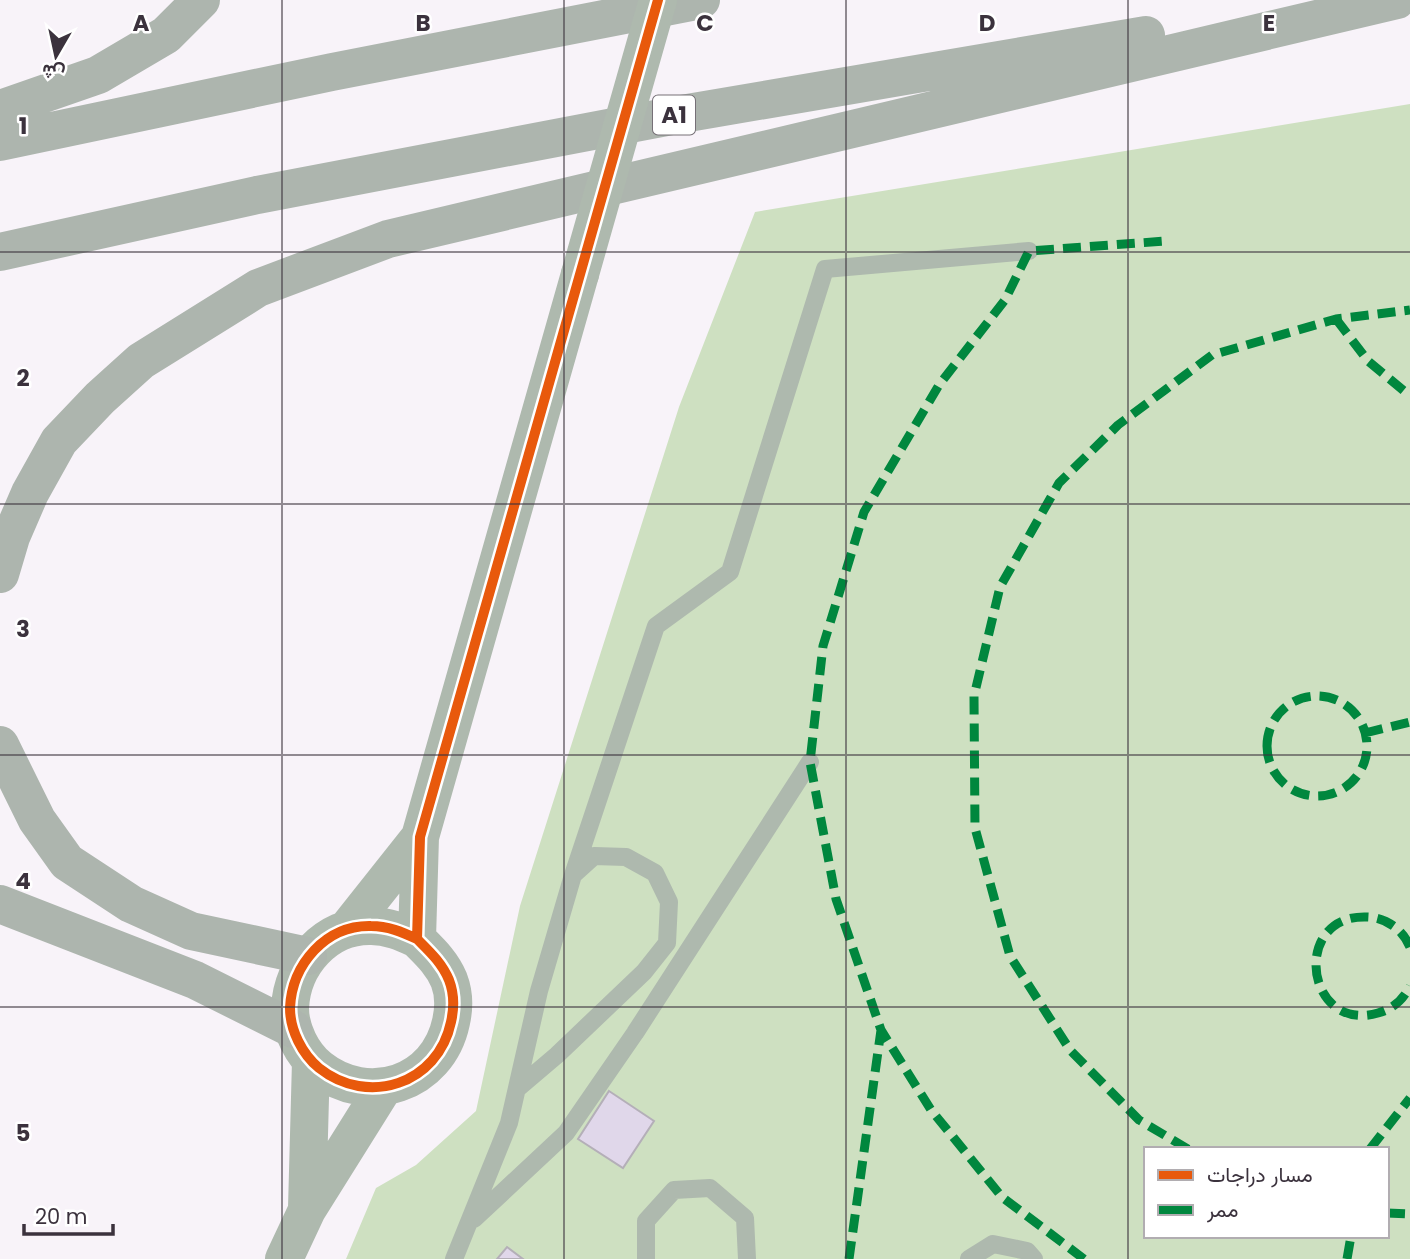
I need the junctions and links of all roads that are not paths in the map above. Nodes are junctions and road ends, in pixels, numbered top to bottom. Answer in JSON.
{"nodes":[{"id":1,"x":201,"y":0,"type":"edge"},
{"id":2,"x":658,"y":0,"type":"edge"},
{"id":3,"x":701,"y":0,"type":"edge"},
{"id":4,"x":1353,"y":0,"type":"edge"},
{"id":5,"x":1397,"y":0,"type":"edge"},
{"id":6,"x":0,"y":109,"type":"edge"},
{"id":7,"x":0,"y":142,"type":"edge"},
{"id":8,"x":0,"y":251,"type":"edge"},
{"id":9,"x":1029,"y":251,"type":"dead end"},
{"id":10,"x":0,"y":574,"type":"edge"},
{"id":11,"x":0,"y":745,"type":"edge"},
{"id":12,"x":810,"y":762,"type":"dead end"},
{"id":13,"x":420,"y":836,"type":"junction"},
{"id":14,"x":573,"y":875,"type":"junction"},
{"id":15,"x":0,"y":904,"type":"edge"},
{"id":16,"x":347,"y":929,"type":"junction"},
{"id":17,"x":417,"y":939,"type":"junction"},
{"id":18,"x":308,"y":956,"type":"junction"},
{"id":19,"x":302,"y":1045,"type":"junction"},
{"id":20,"x":384,"y":1087,"type":"junction"},
{"id":21,"x":517,"y":1089,"type":"junction"},
{"id":22,"x":307,"y":1210,"type":"junction"},
{"id":23,"x":469,"y":1224,"type":"junction"},
{"id":24,"x":284,"y":1259,"type":"edge"},
{"id":25,"x":454,"y":1259,"type":"edge"},
{"id":26,"x":646,"y":1259,"type":"edge"},
{"id":27,"x":747,"y":1259,"type":"edge"},
{"id":28,"x":969,"y":1259,"type":"edge"},
{"id":29,"x":1034,"y":1259,"type":"edge"}],
"edges":[{"from":1,"to":6,"type":"highway"},
{"from":2,"to":13,"type":"street","bridge":true},
{"from":3,"to":7,"type":"highway"},
{"from":4,"to":8,"type":"highway","number":"A1"},
{"from":5,"to":10,"type":"highway"},
{"from":9,"to":14,"type":"lane"},
{"from":11,"to":18,"type":"highway"},
{"from":12,"to":23,"type":"lane"},
{"from":13,"to":16,"type":"street"},
{"from":13,"to":17,"type":"street"},
{"from":14,"to":21,"type":"lane"},
{"from":14,"to":21,"type":"lane"},
{"from":15,"to":19,"type":"highway"},
{"from":16,"to":17,"type":"street"},
{"from":16,"to":18,"type":"street"},
{"from":17,"to":20,"type":"street"},
{"from":18,"to":19,"type":"street"},
{"from":19,"to":20,"type":"street"},
{"from":19,"to":22,"type":"street"},
{"from":20,"to":22,"type":"street"},
{"from":21,"to":23,"type":"lane"},
{"from":22,"to":24,"type":"street"},
{"from":23,"to":25,"type":"lane"},
{"from":26,"to":27,"type":"lane"},
{"from":28,"to":29,"type":"lane"}]}
